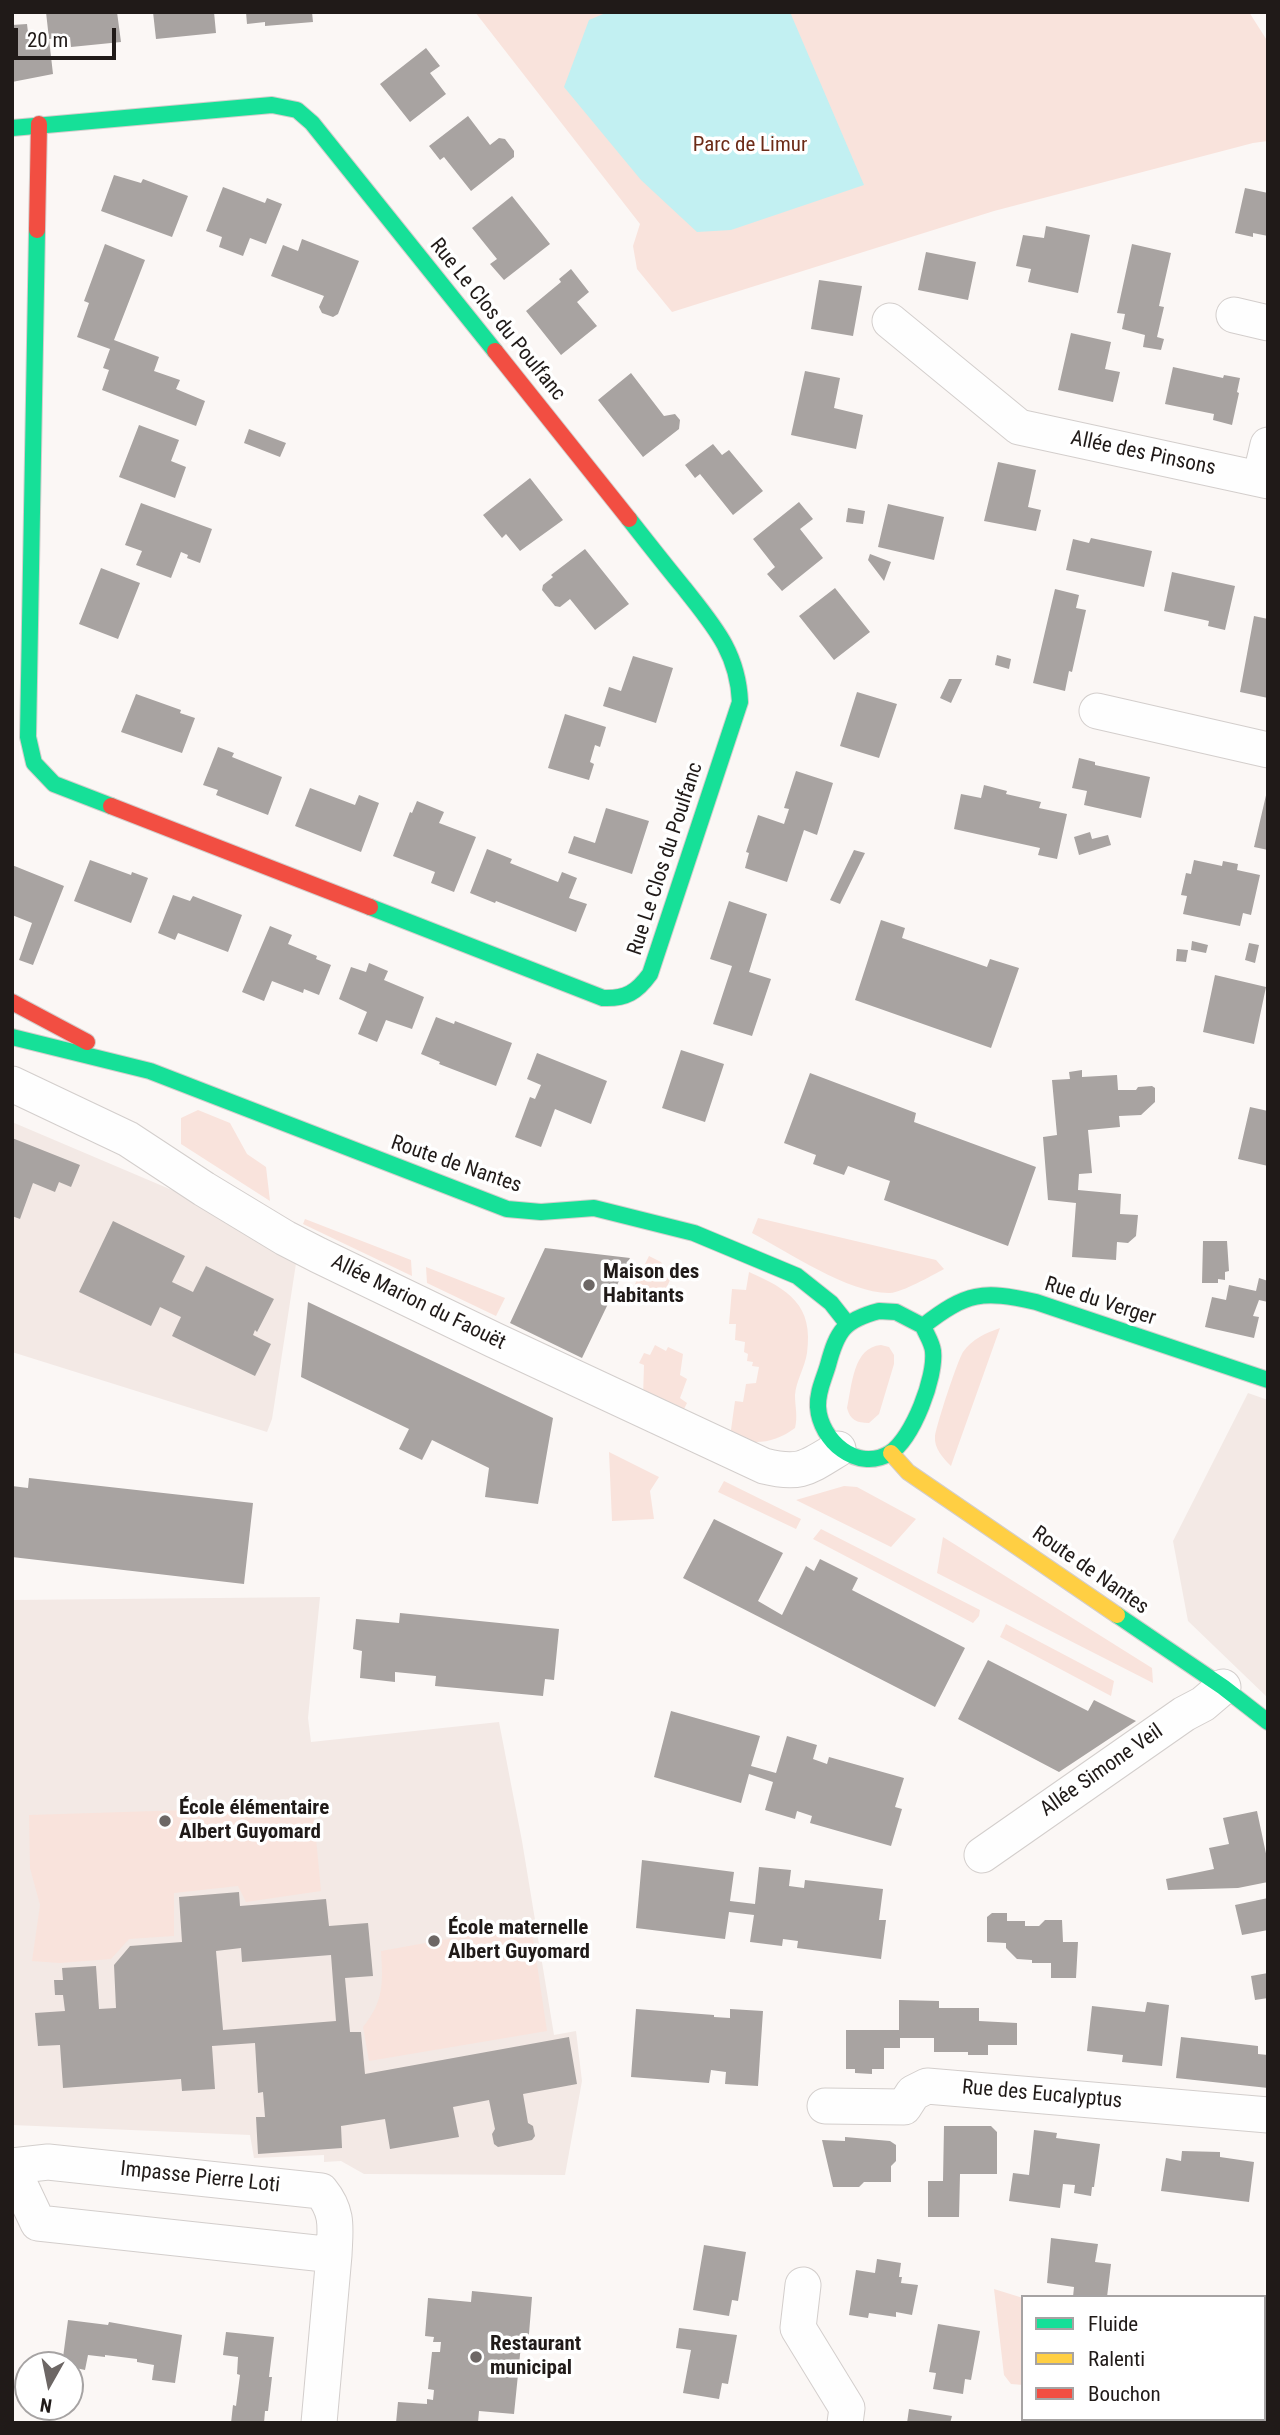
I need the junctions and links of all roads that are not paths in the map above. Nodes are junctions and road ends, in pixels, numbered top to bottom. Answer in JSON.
{"nodes":[{"id":1,"x":39,"y":124,"type":"junction"},
{"id":2,"x":12,"y":128,"type":"edge"},
{"id":3,"x":1234,"y":315,"type":"dead end"},
{"id":4,"x":890,"y":321,"type":"dead end"},
{"id":5,"x":1268,"y":323,"type":"edge"},
{"id":6,"x":1268,"y":445,"type":"edge"},
{"id":7,"x":1264,"y":480,"type":"edge"},
{"id":8,"x":1097,"y":711,"type":"dead end"},
{"id":9,"x":1268,"y":750,"type":"edge"},
{"id":10,"x":12,"y":1002,"type":"edge"},
{"id":11,"x":12,"y":1037,"type":"edge"},
{"id":12,"x":122,"y":1063,"type":"junction"},
{"id":13,"x":12,"y":1084,"type":"edge"},
{"id":14,"x":846,"y":1322,"type":"junction"},
{"id":15,"x":923,"y":1326,"type":"junction"},
{"id":16,"x":1268,"y":1380,"type":"edge"},
{"id":17,"x":838,"y":1449,"type":"junction"},
{"id":18,"x":891,"y":1453,"type":"junction"},
{"id":19,"x":1223,"y":1687,"type":"junction"},
{"id":20,"x":1268,"y":1722,"type":"edge"},
{"id":21,"x":982,"y":1855,"type":"dead end"},
{"id":22,"x":825,"y":2106,"type":"dead end"},
{"id":23,"x":1268,"y":2115,"type":"edge"},
{"id":24,"x":12,"y":2167,"type":"edge"},
{"id":25,"x":334,"y":2255,"type":"junction"},
{"id":26,"x":803,"y":2285,"type":"dead end"},
{"id":27,"x":319,"y":2423,"type":"edge"},
{"id":28,"x":845,"y":2423,"type":"edge"}],
"edges":[{"from":1,"to":1,"type":"street","name":"Rue Le Clos du Poulfanc"},
{"from":1,"to":2,"type":"street","name":"Rue Le Clos du Poulfanc"},
{"from":3,"to":5,"type":"street"},
{"from":4,"to":7,"type":"street","name":"Allée des Pinsons"},
{"from":6,"to":7,"type":"street"},
{"from":8,"to":9,"type":"street"},
{"from":10,"to":12,"type":"street","name":"Route de Nantes"},
{"from":11,"to":12,"type":"street","name":"Route de Nantes"},
{"from":12,"to":14,"type":"street","name":"Route de Nantes"},
{"from":13,"to":17,"type":"street","name":"Allée Marion du Faouët"},
{"from":14,"to":15,"type":"street"},
{"from":14,"to":17,"type":"street"},
{"from":15,"to":16,"type":"street","name":"Rue du Verger"},
{"from":15,"to":18,"type":"street"},
{"from":17,"to":18,"type":"street"},
{"from":18,"to":19,"type":"street","name":"Route de Nantes"},
{"from":19,"to":20,"type":"street","name":"Route de Nantes"},
{"from":19,"to":21,"type":"street","name":"Allée Simone Veil"},
{"from":22,"to":23,"type":"street","name":"Rue des Eucalyptus"},
{"from":24,"to":25,"type":"street","name":"Impasse Pierre Loti"},
{"from":24,"to":25,"type":"street","name":"Impasse Pierre Loti"},
{"from":25,"to":27,"type":"street","name":"Impasse Pierre Loti"},
{"from":26,"to":28,"type":"street"}]}
